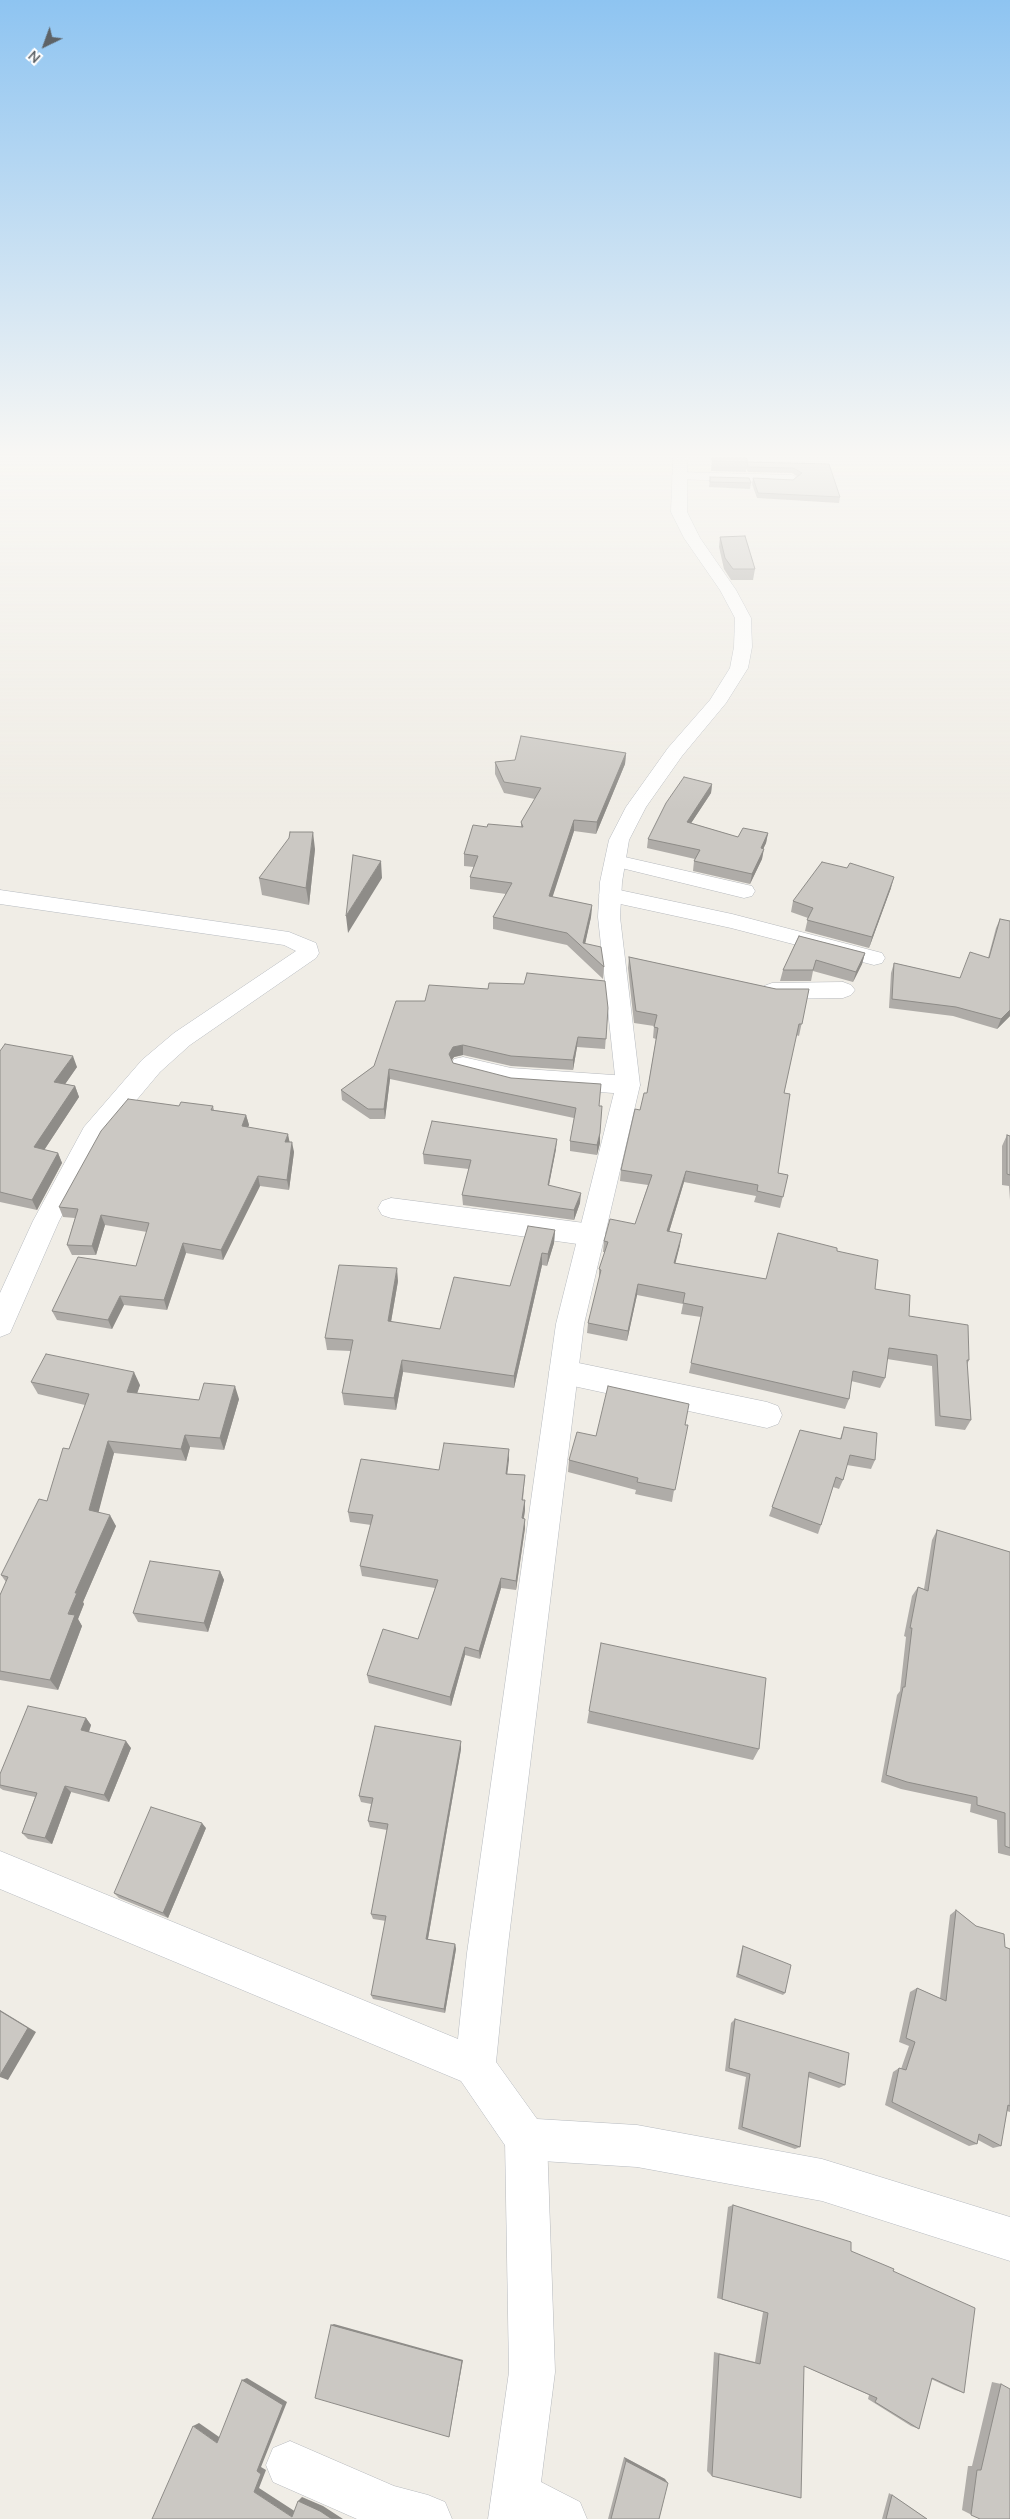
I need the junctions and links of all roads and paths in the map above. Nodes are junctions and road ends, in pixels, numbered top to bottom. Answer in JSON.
{"nodes":[{"id":1,"x":718,"y":576,"type":"edge"},
{"id":2,"x":616,"y":860,"type":"junction"},
{"id":3,"x":744,"y":891,"type":"dead end"},
{"id":4,"x":610,"y":895,"type":"junction"},
{"id":5,"x":0,"y":897,"type":"edge"},
{"id":6,"x":874,"y":958,"type":"dead end"},
{"id":7,"x":755,"y":987,"type":"edge"},
{"id":8,"x":843,"y":990,"type":"dead end"},
{"id":9,"x":462,"y":1064,"type":"edge"},
{"id":10,"x":628,"y":1085,"type":"junction"},
{"id":11,"x":391,"y":1208,"type":"dead end"},
{"id":12,"x":592,"y":1235,"type":"junction"},
{"id":13,"x":0,"y":1325,"type":"edge"},
{"id":14,"x":564,"y":1372,"type":"junction"},
{"id":15,"x":767,"y":1415,"type":"dead end"},
{"id":16,"x":0,"y":1870,"type":"edge"},
{"id":17,"x":475,"y":2066,"type":"junction"},
{"id":18,"x":526,"y":2139,"type":"junction"},
{"id":19,"x":1010,"y":2239,"type":"edge"},
{"id":20,"x":290,"y":2465,"type":"dead end"},
{"id":21,"x":513,"y":2507,"type":"edge"},
{"id":22,"x":428,"y":2519,"type":"edge"},
{"id":23,"x":563,"y":2519,"type":"edge"}],
"edges":[{"from":1,"to":2,"type":"street"},
{"from":2,"to":3,"type":"street"},
{"from":2,"to":4,"type":"street"},
{"from":4,"to":6,"type":"street"},
{"from":4,"to":10,"type":"street"},
{"from":5,"to":13,"type":"street"},
{"from":7,"to":8,"type":"street"},
{"from":9,"to":10,"type":"street"},
{"from":10,"to":12,"type":"street"},
{"from":11,"to":12,"type":"street"},
{"from":12,"to":14,"type":"street"},
{"from":14,"to":15,"type":"street"},
{"from":14,"to":17,"type":"street"},
{"from":16,"to":17,"type":"street"},
{"from":17,"to":18,"type":"street"},
{"from":18,"to":19,"type":"street"},
{"from":18,"to":21,"type":"street"},
{"from":20,"to":22,"type":"street"},
{"from":21,"to":23,"type":"street"}]}
